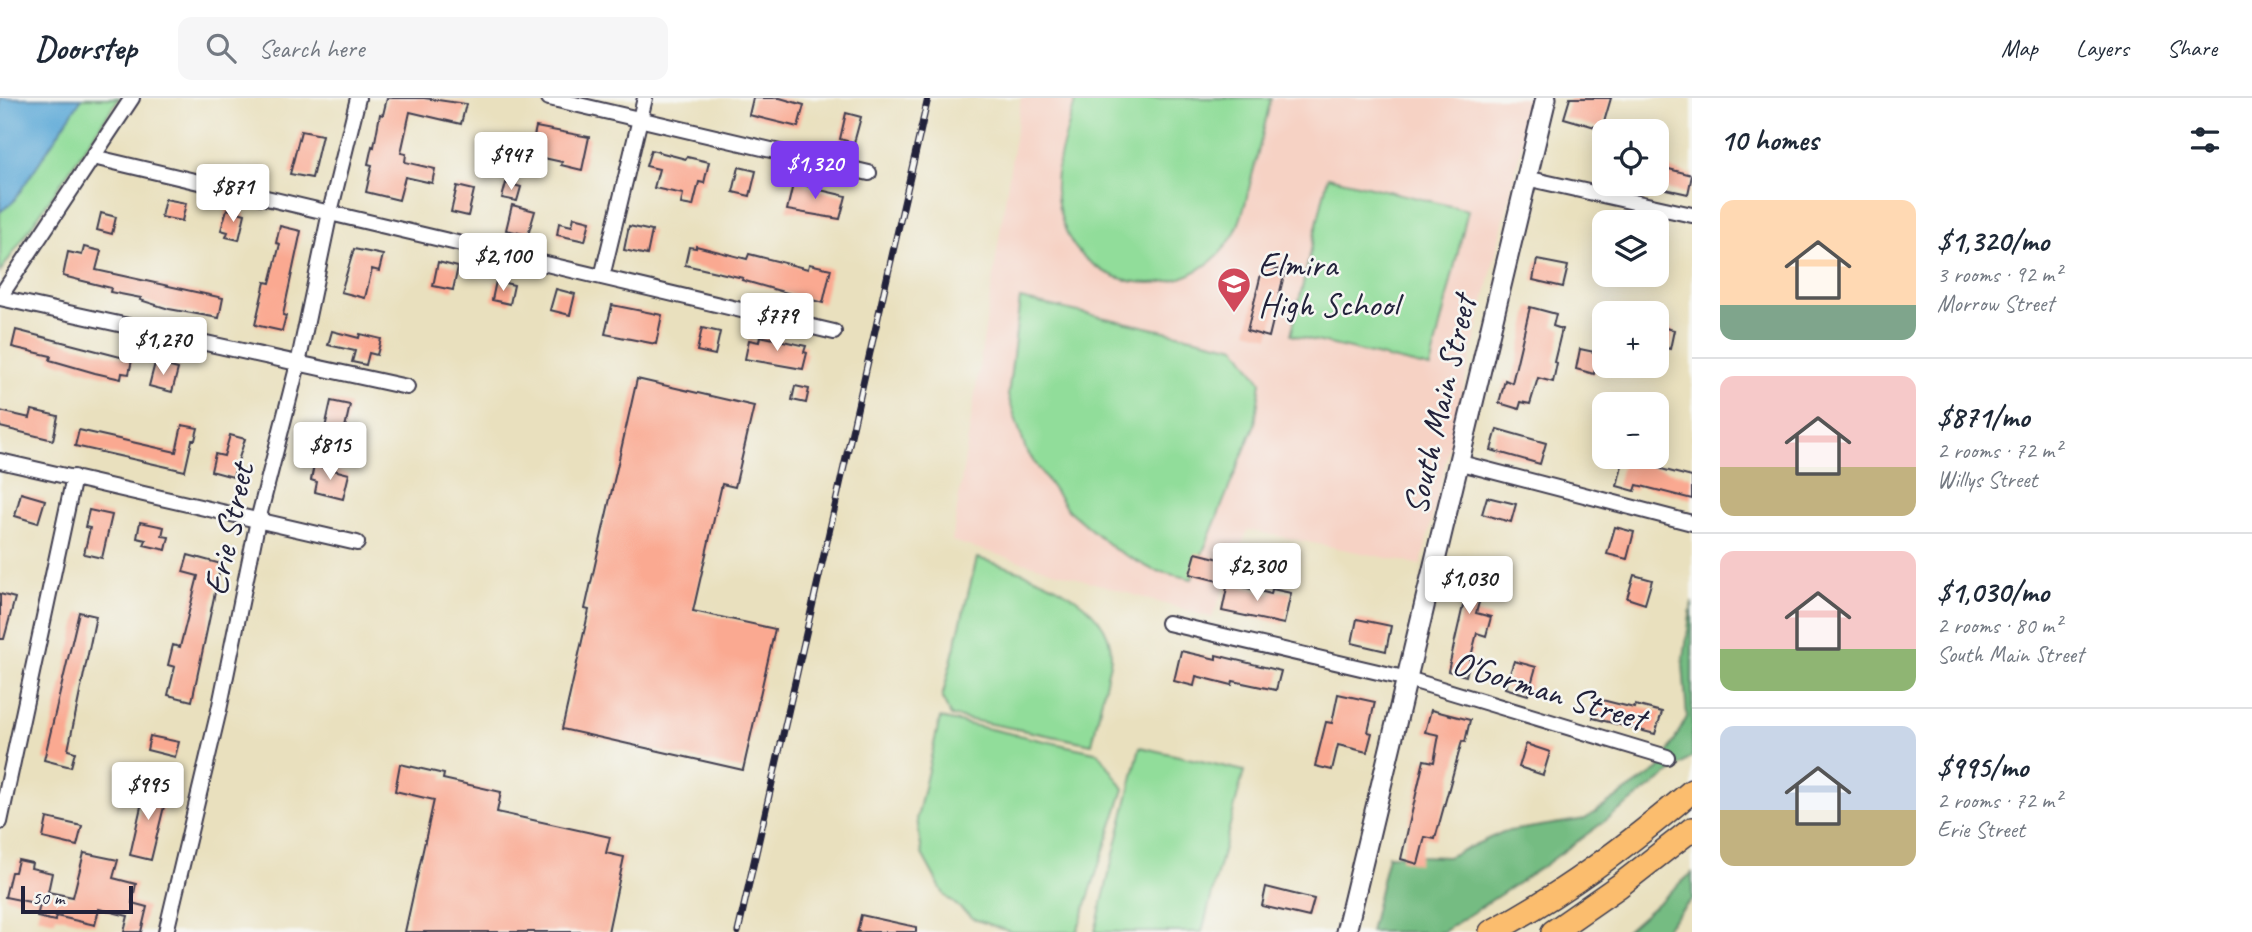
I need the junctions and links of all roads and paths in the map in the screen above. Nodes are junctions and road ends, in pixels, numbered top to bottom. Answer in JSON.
{"nodes":[{"id":1,"x":132,"y":98,"type":"edge"},
{"id":2,"x":358,"y":98,"type":"edge"},
{"id":3,"x":549,"y":98,"type":"edge"},
{"id":4,"x":645,"y":98,"type":"edge"},
{"id":5,"x":1546,"y":98,"type":"edge"},
{"id":6,"x":641,"y":119,"type":"junction"},
{"id":7,"x":93,"y":157,"type":"junction"},
{"id":8,"x":869,"y":173,"type":"dead end"},
{"id":9,"x":1526,"y":178,"type":"junction"},
{"id":10,"x":330,"y":212,"type":"junction"},
{"id":11,"x":1692,"y":215,"type":"edge"},
{"id":12,"x":602,"y":277,"type":"junction"},
{"id":13,"x":0,"y":298,"type":"edge"},
{"id":14,"x":834,"y":332,"type":"dead end"},
{"id":15,"x":298,"y":364,"type":"junction"},
{"id":16,"x":407,"y":387,"type":"dead end"},
{"id":17,"x":0,"y":461,"type":"edge"},
{"id":18,"x":1457,"y":462,"type":"junction"},
{"id":19,"x":74,"y":477,"type":"junction"},
{"id":20,"x":258,"y":520,"type":"junction"},
{"id":21,"x":1692,"y":523,"type":"edge"},
{"id":22,"x":357,"y":543,"type":"dead end"},
{"id":23,"x":1168,"y":623,"type":"dead end"},
{"id":24,"x":1408,"y":679,"type":"junction"},
{"id":25,"x":1667,"y":757,"type":"dead end"},
{"id":26,"x":1692,"y":791,"type":"edge"},
{"id":27,"x":0,"y":822,"type":"edge"},
{"id":28,"x":1692,"y":829,"type":"edge"},
{"id":29,"x":166,"y":932,"type":"edge"},
{"id":30,"x":1346,"y":932,"type":"edge"},
{"id":31,"x":1491,"y":932,"type":"edge"},
{"id":32,"x":1553,"y":932,"type":"edge"}],
"edges":[{"from":1,"to":7,"type":"street"},
{"from":2,"to":10,"type":"street","name":"Erie Street"},
{"from":3,"to":6,"type":"street"},
{"from":4,"to":6,"type":"street"},
{"from":5,"to":9,"type":"street","name":"South Main Street"},
{"from":6,"to":8,"type":"street"},
{"from":6,"to":12,"type":"street"},
{"from":7,"to":10,"type":"street"},
{"from":7,"to":13,"type":"street"},
{"from":9,"to":11,"type":"street"},
{"from":9,"to":18,"type":"street","name":"South Main Street"},
{"from":10,"to":12,"type":"street"},
{"from":10,"to":15,"type":"street","name":"Erie Street"},
{"from":12,"to":14,"type":"street"},
{"from":13,"to":15,"type":"street"},
{"from":15,"to":16,"type":"street"},
{"from":15,"to":20,"type":"street","name":"Erie Street"},
{"from":17,"to":19,"type":"street"},
{"from":18,"to":21,"type":"street"},
{"from":18,"to":24,"type":"street","name":"South Main Street"},
{"from":19,"to":20,"type":"street"},
{"from":19,"to":27,"type":"street"},
{"from":20,"to":22,"type":"street"},
{"from":20,"to":29,"type":"street","name":"Erie Street"},
{"from":23,"to":24,"type":"street","name":"O'Gorman Street"},
{"from":24,"to":25,"type":"street","name":"O'Gorman Street"},
{"from":24,"to":30,"type":"street","name":"South Main Street"},
{"from":26,"to":31,"type":"main road"},
{"from":28,"to":32,"type":"main road"}]}
